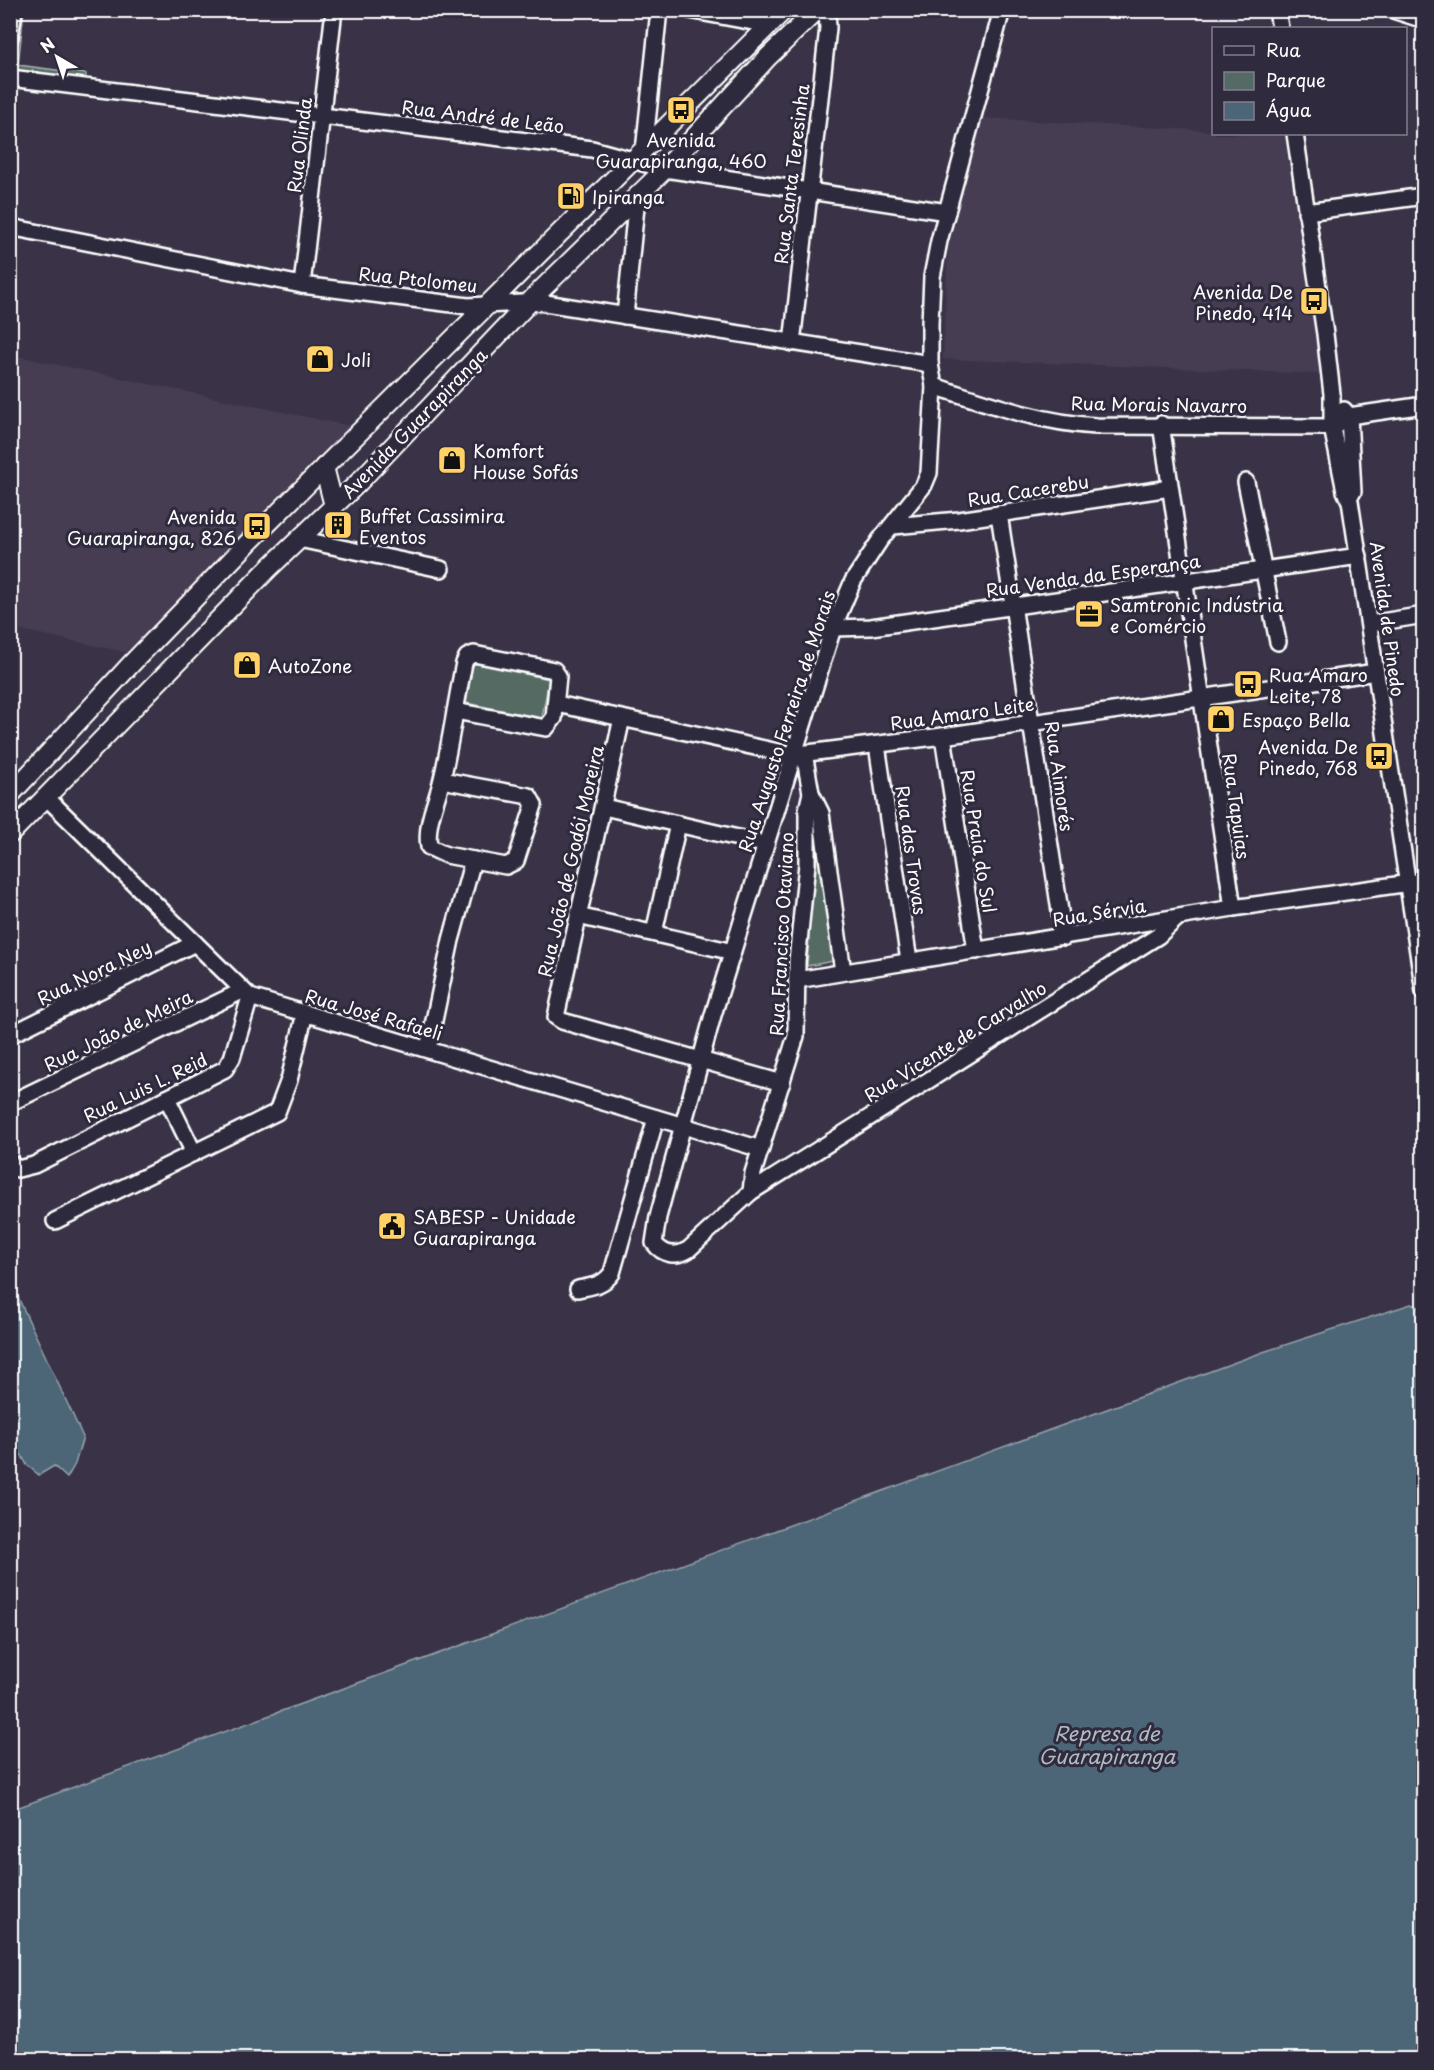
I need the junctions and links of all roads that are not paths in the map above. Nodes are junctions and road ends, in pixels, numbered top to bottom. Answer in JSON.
{"nodes":[{"id":1,"x":14,"y":10,"type":"edge"},
{"id":2,"x":334,"y":10,"type":"edge"},
{"id":3,"x":659,"y":10,"type":"edge"},
{"id":4,"x":689,"y":10,"type":"edge"},
{"id":5,"x":784,"y":10,"type":"edge"},
{"id":6,"x":817,"y":10,"type":"edge"},
{"id":7,"x":827,"y":10,"type":"edge"},
{"id":8,"x":1002,"y":10,"type":"edge"},
{"id":9,"x":1277,"y":10,"type":"edge"},
{"id":10,"x":1393,"y":10,"type":"edge"},
{"id":11,"x":1424,"y":20,"type":"edge"},
{"id":12,"x":769,"y":25,"type":"junction"},
{"id":13,"x":1280,"y":27,"type":"edge"},
{"id":14,"x":10,"y":38,"type":"edge"},
{"id":15,"x":10,"y":78,"type":"edge"},
{"id":16,"x":322,"y":115,"type":"junction"},
{"id":17,"x":1295,"y":135,"type":"edge"},
{"id":18,"x":640,"y":155,"type":"junction"},
{"id":19,"x":665,"y":169,"type":"junction"},
{"id":20,"x":809,"y":192,"type":"junction"},
{"id":21,"x":1424,"y":196,"type":"edge"},
{"id":22,"x":637,"y":197,"type":"junction"},
{"id":23,"x":947,"y":212,"type":"junction"},
{"id":24,"x":1306,"y":212,"type":"junction"},
{"id":25,"x":10,"y":226,"type":"edge"},
{"id":26,"x":302,"y":285,"type":"junction"},
{"id":27,"x":531,"y":301,"type":"junction"},
{"id":28,"x":483,"y":306,"type":"junction"},
{"id":29,"x":625,"y":316,"type":"junction"},
{"id":30,"x":792,"y":343,"type":"junction"},
{"id":31,"x":930,"y":364,"type":"junction"},
{"id":32,"x":934,"y":386,"type":"junction"},
{"id":33,"x":1332,"y":394,"type":"junction"},
{"id":34,"x":1424,"y":405,"type":"edge"},
{"id":35,"x":1349,"y":416,"type":"junction"},
{"id":36,"x":1161,"y":424,"type":"junction"},
{"id":37,"x":1332,"y":427,"type":"junction"},
{"id":38,"x":324,"y":467,"type":"junction"},
{"id":39,"x":1246,"y":482,"type":"dead end"},
{"id":40,"x":1170,"y":488,"type":"junction"},
{"id":41,"x":1350,"y":501,"type":"junction"},
{"id":42,"x":334,"y":506,"type":"junction"},
{"id":43,"x":999,"y":514,"type":"junction"},
{"id":44,"x":893,"y":526,"type":"junction"},
{"id":45,"x":299,"y":539,"type":"junction"},
{"id":46,"x":1359,"y":556,"type":"junction"},
{"id":47,"x":441,"y":569,"type":"dead end"},
{"id":48,"x":1264,"y":570,"type":"junction"},
{"id":49,"x":1184,"y":582,"type":"junction"},
{"id":50,"x":1014,"y":606,"type":"junction"},
{"id":51,"x":1424,"y":615,"type":"edge"},
{"id":52,"x":1369,"y":624,"type":"junction"},
{"id":53,"x":832,"y":628,"type":"junction"},
{"id":54,"x":1278,"y":642,"type":"dead end"},
{"id":55,"x":1376,"y":672,"type":"junction"},
{"id":56,"x":1202,"y":697,"type":"junction"},
{"id":57,"x":557,"y":704,"type":"junction"},
{"id":58,"x":454,"y":711,"type":"junction"},
{"id":59,"x":622,"y":718,"type":"junction"},
{"id":60,"x":1032,"y":723,"type":"junction"},
{"id":61,"x":943,"y":736,"type":"junction"},
{"id":62,"x":877,"y":745,"type":"junction"},
{"id":63,"x":52,"y":747,"type":"junction"},
{"id":64,"x":798,"y":754,"type":"junction"},
{"id":65,"x":442,"y":780,"type":"junction"},
{"id":66,"x":811,"y":793,"type":"junction"},
{"id":67,"x":10,"y":795,"type":"edge"},
{"id":68,"x":46,"y":797,"type":"junction"},
{"id":69,"x":604,"y":807,"type":"junction"},
{"id":70,"x":678,"y":824,"type":"junction"},
{"id":71,"x":10,"y":834,"type":"edge"},
{"id":72,"x":764,"y":844,"type":"junction"},
{"id":73,"x":473,"y":860,"type":"junction"},
{"id":74,"x":1424,"y":881,"type":"edge"},
{"id":75,"x":1406,"y":883,"type":"junction"},
{"id":76,"x":1233,"y":908,"type":"junction"},
{"id":77,"x":578,"y":916,"type":"junction"},
{"id":78,"x":1177,"y":918,"type":"junction"},
{"id":79,"x":654,"y":933,"type":"junction"},
{"id":80,"x":1064,"y":937,"type":"junction"},
{"id":81,"x":195,"y":943,"type":"junction"},
{"id":82,"x":976,"y":951,"type":"junction"},
{"id":83,"x":733,"y":952,"type":"junction"},
{"id":84,"x":909,"y":961,"type":"junction"},
{"id":85,"x":843,"y":972,"type":"junction"},
{"id":86,"x":797,"y":980,"type":"junction"},
{"id":87,"x":1424,"y":992,"type":"edge"},
{"id":88,"x":246,"y":994,"type":"junction"},
{"id":89,"x":305,"y":1013,"type":"junction"},
{"id":90,"x":10,"y":1035,"type":"edge"},
{"id":91,"x":428,"y":1049,"type":"junction"},
{"id":92,"x":702,"y":1060,"type":"junction"},
{"id":93,"x":782,"y":1083,"type":"junction"},
{"id":94,"x":167,"y":1098,"type":"junction"},
{"id":95,"x":10,"y":1103,"type":"edge"},
{"id":96,"x":656,"y":1118,"type":"junction"},
{"id":97,"x":684,"y":1127,"type":"junction"},
{"id":98,"x":761,"y":1149,"type":"junction"},
{"id":99,"x":194,"y":1153,"type":"junction"},
{"id":100,"x":12,"y":1164,"type":"edge"},
{"id":101,"x":751,"y":1192,"type":"junction"},
{"id":102,"x":55,"y":1221,"type":"dead end"},
{"id":103,"x":657,"y":1247,"type":"joint"},
{"id":104,"x":578,"y":1289,"type":"dead end"}],
"edges":[{"from":1,"to":14,"type":"street"},
{"from":2,"to":16,"type":"street","name":"Rua Olinda"},
{"from":3,"to":18,"type":"street"},
{"from":4,"to":12,"type":"street"},
{"from":5,"to":12,"type":"main road","name":"Avenida Guarapiranga"},
{"from":6,"to":19,"type":"main road","name":"Avenida Guarapiranga"},
{"from":7,"to":20,"type":"street","name":"Rua Santa Teresinha"},
{"from":8,"to":23,"type":"street","name":"Rua Augusto Ferreira de Morais"},
{"from":9,"to":13,"type":"street"},
{"from":10,"to":11,"type":"street"},
{"from":12,"to":18,"type":"main road","name":"Avenida Guarapiranga"},
{"from":15,"to":16,"type":"street","name":"Rua André de Leão"},
{"from":16,"to":18,"type":"street","name":"Rua André de Leão"},
{"from":16,"to":26,"type":"street","name":"Rua Olinda"},
{"from":17,"to":24,"type":"street","name":"Avenida de Pinedo"},
{"from":18,"to":19,"type":"street","name":"Rua André de Leão"},
{"from":18,"to":28,"type":"main road","name":"Avenida Guarapiranga"},
{"from":19,"to":20,"type":"street","name":"Rua André de Leão"},
{"from":19,"to":22,"type":"main road","name":"Avenida Guarapiranga"},
{"from":20,"to":23,"type":"street","name":"Rua André de Leão"},
{"from":20,"to":30,"type":"street","name":"Rua Santa Teresinha"},
{"from":21,"to":24,"type":"street"},
{"from":22,"to":27,"type":"main road","name":"Avenida Guarapiranga"},
{"from":22,"to":29,"type":"street"},
{"from":23,"to":31,"type":"street","name":"Rua Augusto Ferreira de Morais"},
{"from":24,"to":33,"type":"street","name":"Avenida de Pinedo"},
{"from":25,"to":26,"type":"street","name":"Rua Ptolomeu"},
{"from":26,"to":28,"type":"street","name":"Rua Ptolomeu"},
{"from":27,"to":28,"type":"street","name":"Rua Ptolomeu"},
{"from":27,"to":29,"type":"street","name":"Rua Ptolomeu"},
{"from":27,"to":42,"type":"main road","name":"Avenida Guarapiranga"},
{"from":28,"to":38,"type":"main road","name":"Avenida Guarapiranga"},
{"from":29,"to":30,"type":"street","name":"Rua Ptolomeu"},
{"from":30,"to":31,"type":"street","name":"Rua Ptolomeu"},
{"from":31,"to":32,"type":"street","name":"Rua Augusto Ferreira de Morais"},
{"from":32,"to":36,"type":"street","name":"Rua Morais Navarro"},
{"from":32,"to":44,"type":"street","name":"Rua Augusto Ferreira de Morais"},
{"from":33,"to":35,"type":"street","name":"Avenida de Pinedo"},
{"from":33,"to":37,"type":"street","name":"Avenida de Pinedo"},
{"from":34,"to":35,"type":"street"},
{"from":35,"to":37,"type":"street"},
{"from":35,"to":41,"type":"street","name":"Avenida de Pinedo"},
{"from":36,"to":37,"type":"street","name":"Rua Morais Navarro"},
{"from":36,"to":40,"type":"street","name":"Rua Tapuias"},
{"from":37,"to":41,"type":"street","name":"Avenida de Pinedo"},
{"from":38,"to":42,"type":"main road"},
{"from":38,"to":63,"type":"main road","name":"Avenida Guarapiranga"},
{"from":39,"to":48,"type":"street"},
{"from":40,"to":43,"type":"street","name":"Rua Cacerebu"},
{"from":40,"to":49,"type":"street","name":"Rua Tapuias"},
{"from":41,"to":46,"type":"street","name":"Avenida de Pinedo"},
{"from":42,"to":45,"type":"main road","name":"Avenida Guarapiranga"},
{"from":43,"to":44,"type":"street","name":"Rua Cacerebu"},
{"from":43,"to":50,"type":"street","name":"Rua Aimorés"},
{"from":44,"to":53,"type":"street","name":"Rua Augusto Ferreira de Morais"},
{"from":45,"to":47,"type":"street"},
{"from":45,"to":68,"type":"main road","name":"Avenida Guarapiranga"},
{"from":46,"to":48,"type":"street","name":"Rua Venda da Esperança"},
{"from":46,"to":52,"type":"street","name":"Avenida de Pinedo"},
{"from":48,"to":49,"type":"street","name":"Rua Venda da Esperança"},
{"from":48,"to":54,"type":"street"},
{"from":49,"to":50,"type":"street","name":"Rua Venda da Esperança"},
{"from":49,"to":56,"type":"street","name":"Rua Tapuias"},
{"from":50,"to":53,"type":"street","name":"Rua Venda da Esperança"},
{"from":50,"to":60,"type":"street","name":"Rua Aimorés"},
{"from":51,"to":52,"type":"street"},
{"from":52,"to":55,"type":"street","name":"Avenida de Pinedo"},
{"from":53,"to":64,"type":"street","name":"Rua Augusto Ferreira de Morais"},
{"from":55,"to":56,"type":"street","name":"Rua Amaro Leite"},
{"from":55,"to":75,"type":"street","name":"Avenida de Pinedo"},
{"from":56,"to":60,"type":"street","name":"Rua Amaro Leite"},
{"from":56,"to":76,"type":"street","name":"Rua Tapuias"},
{"from":57,"to":58,"type":"street"},
{"from":57,"to":58,"type":"street"},
{"from":57,"to":59,"type":"street","name":"Rua Amaro Leite"},
{"from":58,"to":65,"type":"street"},
{"from":59,"to":64,"type":"street","name":"Rua Amaro Leite"},
{"from":59,"to":69,"type":"street","name":"Rua João de Godói Moreira"},
{"from":60,"to":61,"type":"street","name":"Rua Amaro Leite"},
{"from":60,"to":80,"type":"street","name":"Rua Aimorés"},
{"from":61,"to":62,"type":"street","name":"Rua Amaro Leite"},
{"from":61,"to":82,"type":"street","name":"Rua Praia do Sul"},
{"from":62,"to":64,"type":"street","name":"Rua Amaro Leite"},
{"from":62,"to":84,"type":"street","name":"Rua das Trovas"},
{"from":63,"to":67,"type":"main road","name":"Avenida Guarapiranga"},
{"from":63,"to":68,"type":"main road"},
{"from":64,"to":66,"type":"street","name":"Rua Francisco Otaviano"},
{"from":64,"to":72,"type":"street","name":"Rua Augusto Ferreira de Morais"},
{"from":65,"to":73,"type":"street"},
{"from":65,"to":73,"type":"street"},
{"from":66,"to":85,"type":"street"},
{"from":66,"to":86,"type":"street","name":"Rua Francisco Otaviano"},
{"from":68,"to":71,"type":"main road","name":"Avenida Guarapiranga"},
{"from":68,"to":81,"type":"street","name":"Rua José Rafaeli"},
{"from":69,"to":70,"type":"street"},
{"from":69,"to":77,"type":"street","name":"Rua João de Godói Moreira"},
{"from":70,"to":72,"type":"street"},
{"from":70,"to":79,"type":"street"},
{"from":72,"to":83,"type":"street","name":"Rua Augusto Ferreira de Morais"},
{"from":73,"to":91,"type":"street"},
{"from":74,"to":75,"type":"street","name":"Rua Sérvia"},
{"from":75,"to":76,"type":"street","name":"Rua Sérvia"},
{"from":75,"to":87,"type":"street","name":"Avenida de Pinedo"},
{"from":76,"to":78,"type":"street","name":"Rua Sérvia"},
{"from":77,"to":79,"type":"street"},
{"from":77,"to":92,"type":"street","name":"Rua João de Godói Moreira"},
{"from":78,"to":80,"type":"street","name":"Rua Sérvia"},
{"from":78,"to":101,"type":"street","name":"Rua Vicente de Carvalho"},
{"from":79,"to":83,"type":"street"},
{"from":80,"to":82,"type":"street","name":"Rua Sérvia"},
{"from":81,"to":88,"type":"street","name":"Rua José Rafaeli"},
{"from":81,"to":90,"type":"street","name":"Rua Nora Ney"},
{"from":82,"to":84,"type":"street","name":"Rua Sérvia"},
{"from":83,"to":92,"type":"street","name":"Rua Augusto Ferreira de Morais"},
{"from":84,"to":85,"type":"street","name":"Rua Sérvia"},
{"from":85,"to":86,"type":"street","name":"Rua Sérvia"},
{"from":86,"to":93,"type":"street","name":"Rua Francisco Otaviano"},
{"from":88,"to":89,"type":"street","name":"Rua José Rafaeli"},
{"from":88,"to":94,"type":"street","name":"Rua Luis L. Reid"},
{"from":88,"to":95,"type":"street","name":"Rua João de Meira"},
{"from":89,"to":91,"type":"street","name":"Rua José Rafaeli"},
{"from":89,"to":99,"type":"street"},
{"from":91,"to":96,"type":"street","name":"Rua José Rafaeli"},
{"from":92,"to":93,"type":"street"},
{"from":92,"to":97,"type":"street","name":"Rua Augusto Ferreira de Morais"},
{"from":93,"to":98,"type":"street","name":"Rua Francisco Otaviano"},
{"from":94,"to":99,"type":"street"},
{"from":94,"to":100,"type":"street","name":"Rua Luis L. Reid"},
{"from":96,"to":97,"type":"street","name":"Rua José Rafaeli"},
{"from":96,"to":104,"type":"street"},
{"from":97,"to":98,"type":"street","name":"Rua José Rafaeli"},
{"from":97,"to":103,"type":"street","name":"Rua Augusto Ferreira de Morais"},
{"from":98,"to":101,"type":"street","name":"Rua Francisco Otaviano"},
{"from":99,"to":102,"type":"street"},
{"from":101,"to":103,"type":"street","name":"Rua Vicente de Carvalho"}]}
